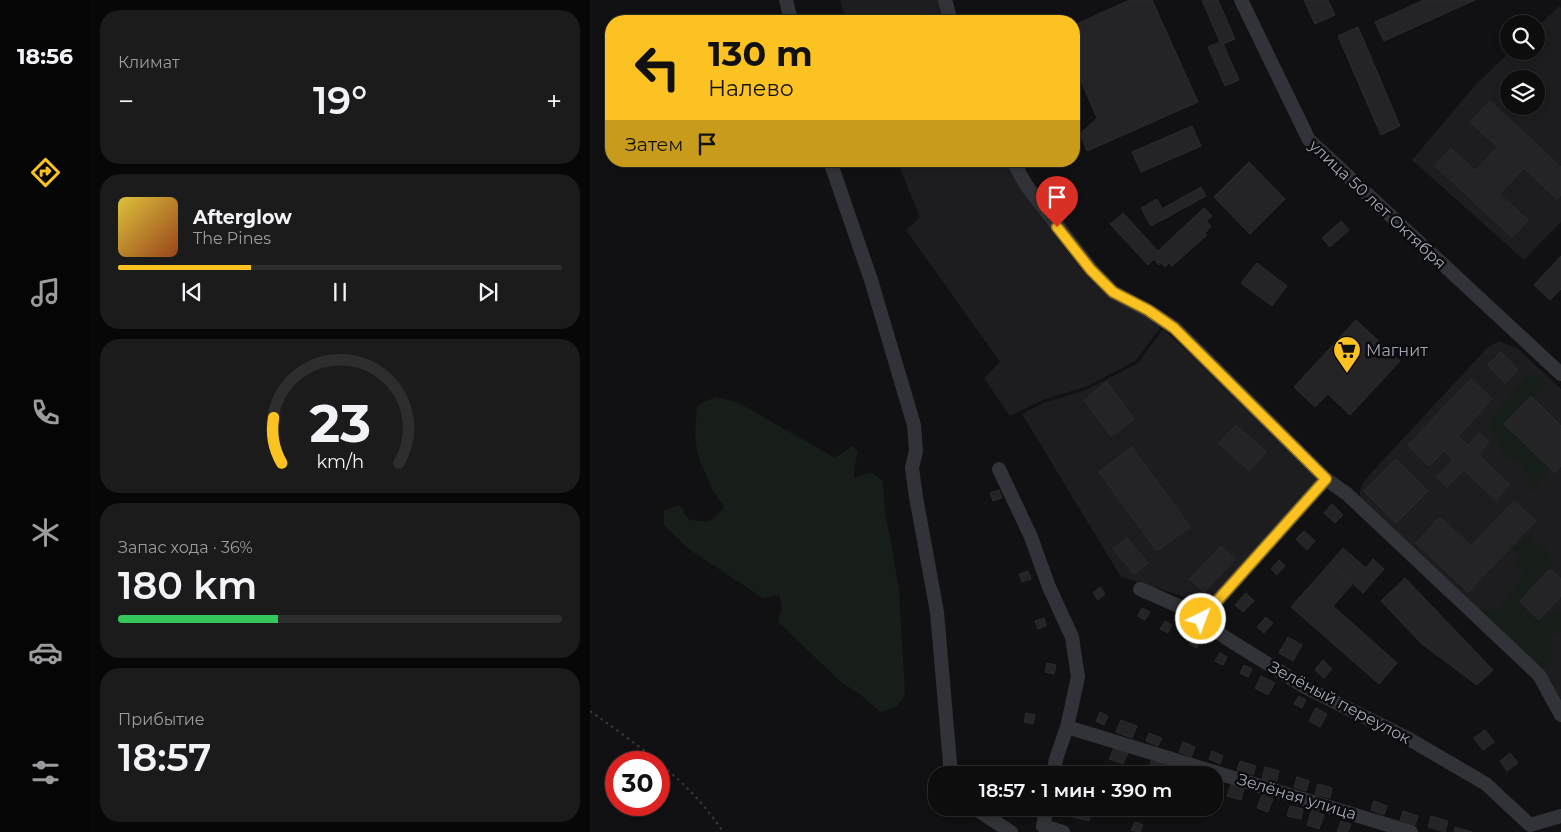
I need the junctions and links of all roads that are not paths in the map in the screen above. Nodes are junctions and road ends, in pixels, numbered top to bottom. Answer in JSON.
{"nodes":[{"id":1,"x":786,"y":0,"type":"edge"},
{"id":2,"x":944,"y":0,"type":"edge"},
{"id":3,"x":1240,"y":0,"type":"edge"},
{"id":4,"x":790,"y":15,"type":"edge"},
{"id":5,"x":949,"y":15,"type":"edge"},
{"id":6,"x":832,"y":167,"type":"edge"},
{"id":7,"x":1016,"y":167,"type":"edge"},
{"id":8,"x":1561,"y":374,"type":"edge"},
{"id":9,"x":999,"y":469,"type":"dead end"},
{"id":10,"x":1326,"y":479,"type":"junction"},
{"id":11,"x":1140,"y":589,"type":"dead end"},
{"id":12,"x":1201,"y":619,"type":"junction"},
{"id":13,"x":1561,"y":715,"type":"edge"},
{"id":14,"x":1068,"y":727,"type":"junction"},
{"id":15,"x":950,"y":766,"type":"edge"},
{"id":16,"x":1055,"y":766,"type":"edge"},
{"id":17,"x":986,"y":816,"type":"edge"},
{"id":18,"x":1044,"y":816,"type":"edge"},
{"id":19,"x":1561,"y":816,"type":"edge"},
{"id":20,"x":1040,"y":829,"type":"edge"},
{"id":21,"x":1528,"y":829,"type":"edge"},
{"id":22,"x":1011,"y":832,"type":"edge"},
{"id":23,"x":1063,"y":832,"type":"edge"},
{"id":24,"x":1410,"y":832,"type":"edge"}],
"edges":[{"from":1,"to":4,"type":"street"},
{"from":2,"to":5,"type":"street"},
{"from":3,"to":8,"type":"street","name":"улица 50 лет Октября"},
{"from":6,"to":15,"type":"street"},
{"from":7,"to":10,"type":"street"},
{"from":9,"to":14,"type":"street"},
{"from":10,"to":12,"type":"street"},
{"from":10,"to":13,"type":"street"},
{"from":11,"to":12,"type":"street","name":"Зелёный переулок"},
{"from":12,"to":21,"type":"street","name":"Зелёный переулок"},
{"from":14,"to":16,"type":"street"},
{"from":14,"to":24,"type":"street","name":"Зелёная улица"},
{"from":17,"to":22,"type":"street"},
{"from":18,"to":20,"type":"street"},
{"from":19,"to":21,"type":"street","name":"Зелёный переулок"},
{"from":20,"to":23,"type":"street"}]}
